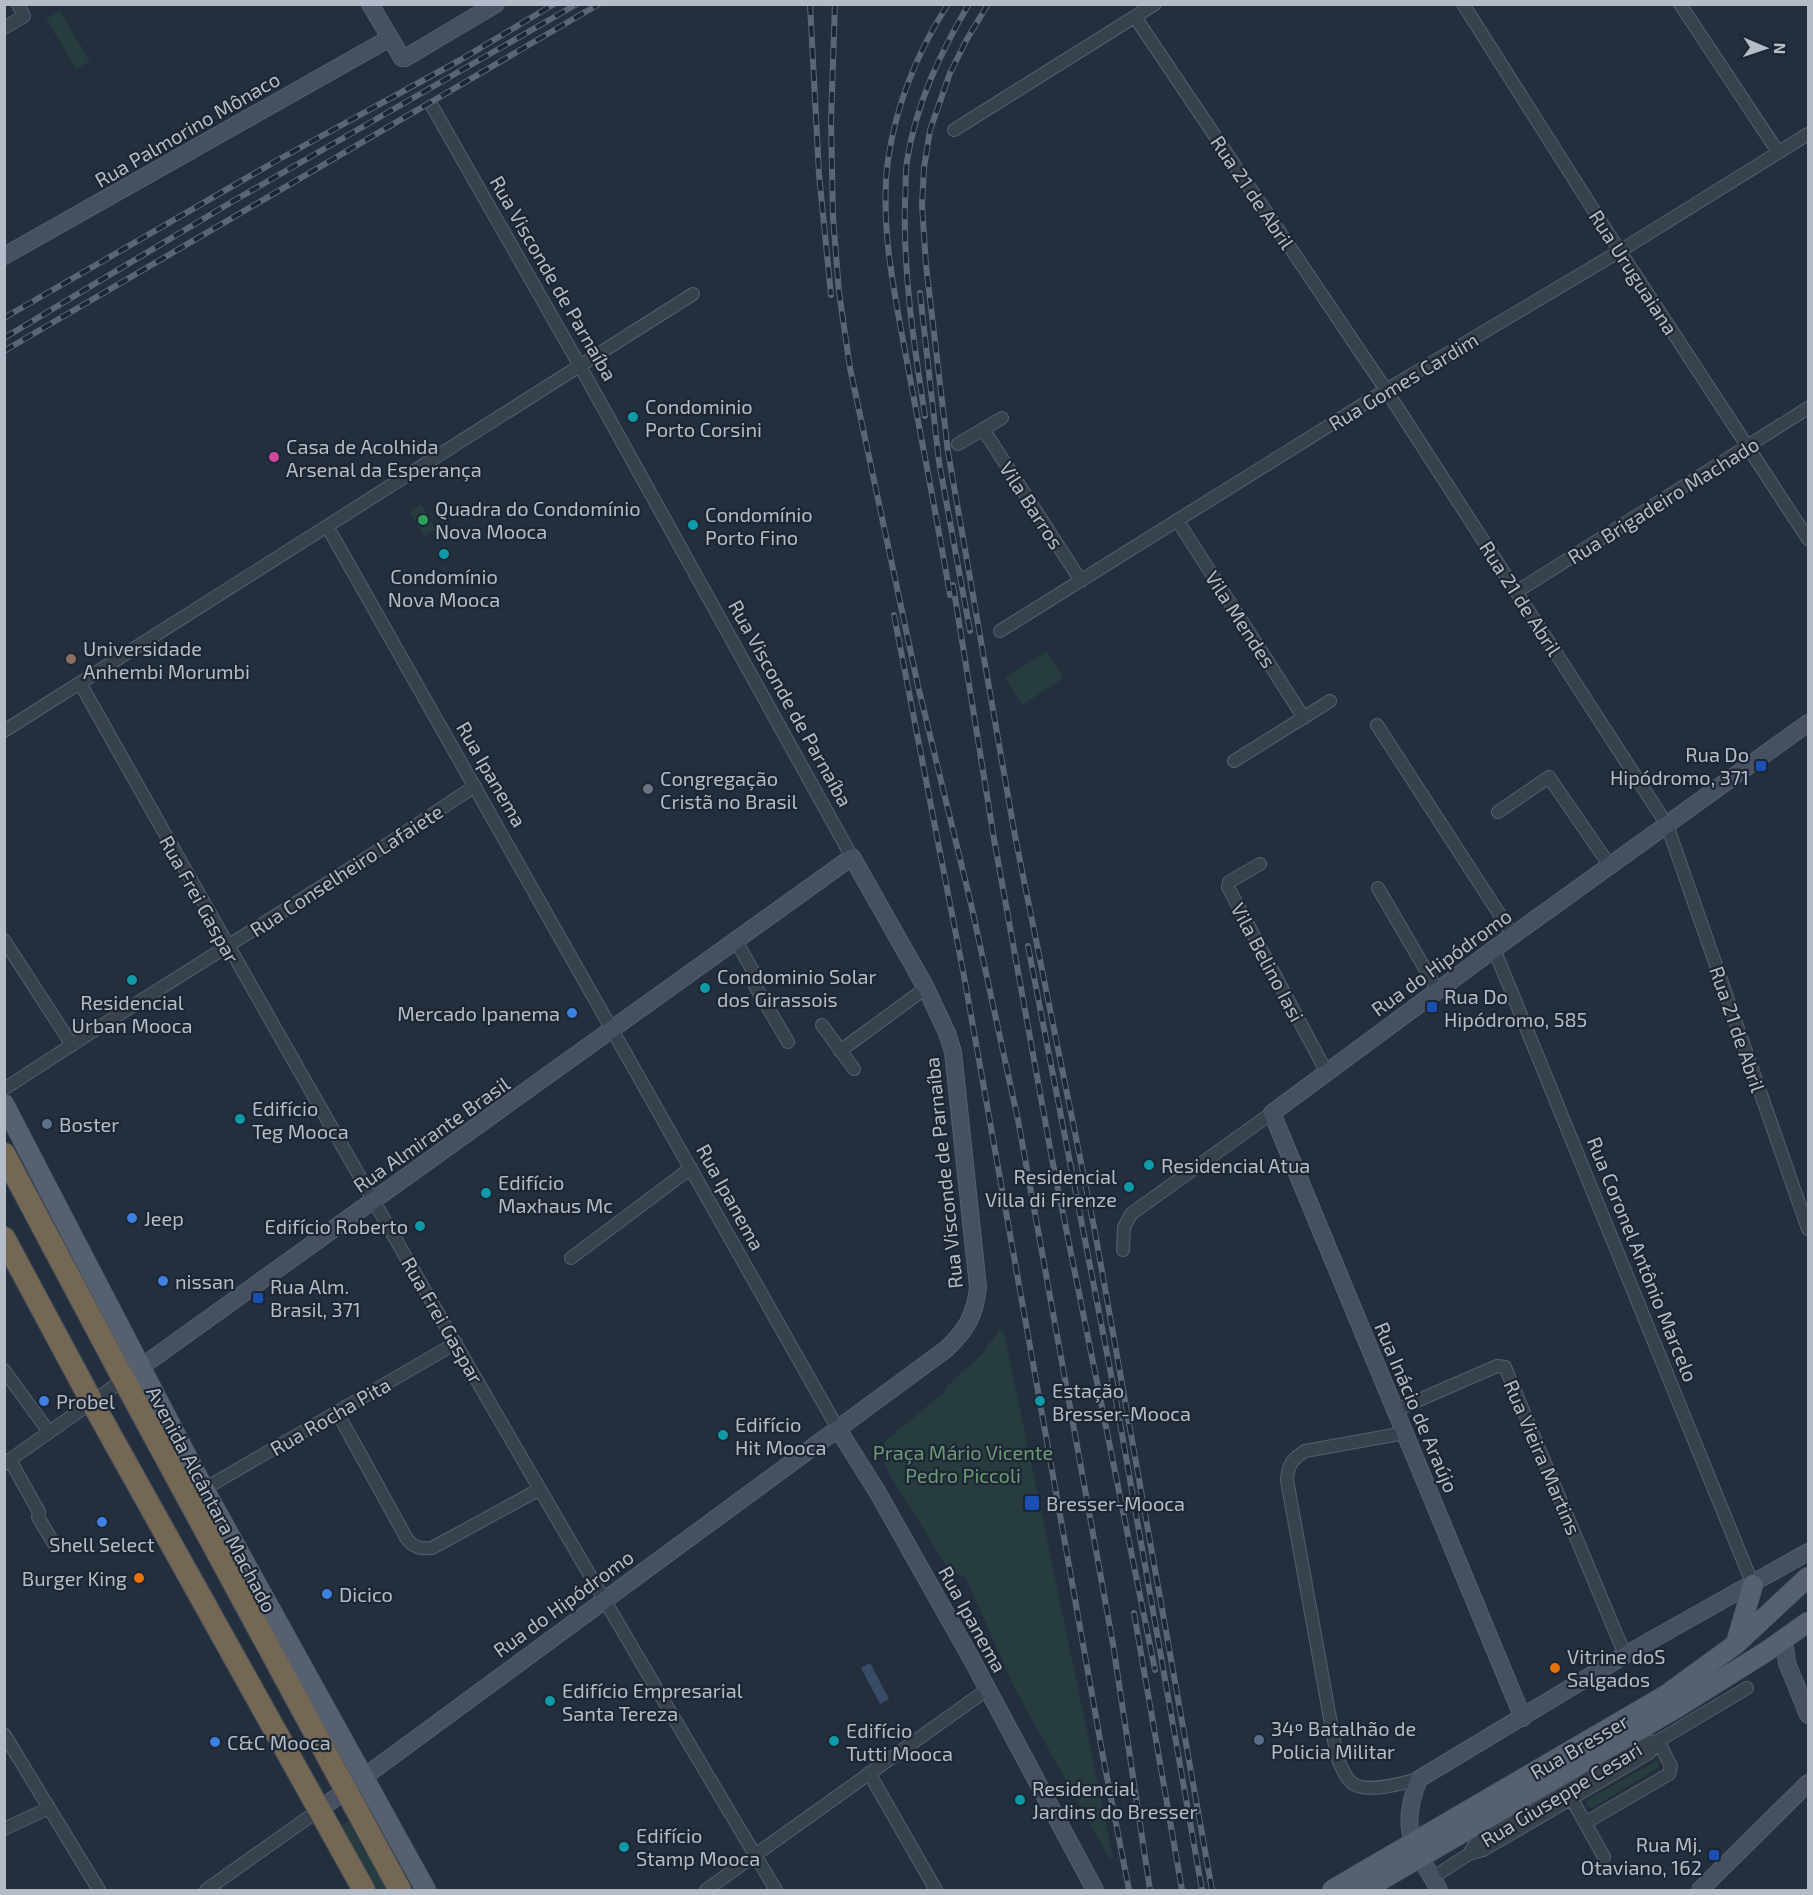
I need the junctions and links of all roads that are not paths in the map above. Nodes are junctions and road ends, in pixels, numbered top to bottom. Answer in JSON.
{"nodes":[{"id":1,"x":370,"y":4,"type":"edge"},
{"id":2,"x":496,"y":4,"type":"edge"},
{"id":3,"x":1155,"y":4,"type":"edge"},
{"id":4,"x":1463,"y":4,"type":"edge"},
{"id":5,"x":1680,"y":4,"type":"edge"},
{"id":6,"x":21,"y":10,"type":"edge"},
{"id":7,"x":1136,"y":17,"type":"junction"},
{"id":8,"x":4,"y":28,"type":"edge"},
{"id":9,"x":390,"y":38,"type":"junction"},
{"id":10,"x":432,"y":106,"type":"dead end"},
{"id":11,"x":954,"y":130,"type":"dead end"},
{"id":12,"x":1809,"y":134,"type":"edge"},
{"id":13,"x":1778,"y":152,"type":"junction"},
{"id":14,"x":1620,"y":251,"type":"junction"},
{"id":15,"x":4,"y":256,"type":"edge"},
{"id":16,"x":693,"y":294,"type":"dead end"},
{"id":17,"x":580,"y":366,"type":"junction"},
{"id":18,"x":1386,"y":390,"type":"junction"},
{"id":19,"x":1809,"y":408,"type":"edge"},
{"id":20,"x":1002,"y":418,"type":"dead end"},
{"id":21,"x":983,"y":429,"type":"junction"},
{"id":22,"x":958,"y":444,"type":"dead end"},
{"id":23,"x":1748,"y":446,"type":"junction"},
{"id":24,"x":1177,"y":520,"type":"junction"},
{"id":25,"x":327,"y":526,"type":"junction"},
{"id":26,"x":1809,"y":539,"type":"edge"},
{"id":27,"x":1081,"y":581,"type":"junction"},
{"id":28,"x":1516,"y":592,"type":"junction"},
{"id":29,"x":1000,"y":630,"type":"dead end"},
{"id":30,"x":80,"y":683,"type":"junction"},
{"id":31,"x":1330,"y":701,"type":"dead end"},
{"id":32,"x":1304,"y":718,"type":"junction"},
{"id":33,"x":1809,"y":723,"type":"edge"},
{"id":34,"x":1377,"y":725,"type":"dead end"},
{"id":35,"x":4,"y":731,"type":"edge"},
{"id":36,"x":1234,"y":761,"type":"dead end"},
{"id":37,"x":475,"y":786,"type":"junction"},
{"id":38,"x":1498,"y":812,"type":"dead end"},
{"id":39,"x":1667,"y":825,"type":"junction"},
{"id":40,"x":852,"y":857,"type":"junction"},
{"id":41,"x":1260,"y":864,"type":"dead end"},
{"id":42,"x":1610,"y":866,"type":"junction"},
{"id":43,"x":1378,"y":888,"type":"dead end"},
{"id":44,"x":1513,"y":935,"type":"junction"},
{"id":45,"x":4,"y":940,"type":"edge"},
{"id":46,"x":736,"y":941,"type":"junction"},
{"id":47,"x":228,"y":947,"type":"junction"},
{"id":48,"x":1494,"y":949,"type":"junction"},
{"id":49,"x":926,"y":988,"type":"junction"},
{"id":50,"x":1438,"y":991,"type":"junction"},
{"id":51,"x":822,"y":1025,"type":"dead end"},
{"id":52,"x":613,"y":1030,"type":"junction"},
{"id":53,"x":788,"y":1042,"type":"dead end"},
{"id":54,"x":72,"y":1045,"type":"junction"},
{"id":55,"x":840,"y":1051,"type":"junction"},
{"id":56,"x":854,"y":1069,"type":"dead end"},
{"id":57,"x":1327,"y":1073,"type":"junction"},
{"id":58,"x":4,"y":1089,"type":"edge"},
{"id":59,"x":4,"y":1104,"type":"edge"},
{"id":60,"x":1272,"y":1113,"type":"junction"},
{"id":61,"x":4,"y":1154,"type":"edge"},
{"id":62,"x":691,"y":1168,"type":"junction"},
{"id":63,"x":374,"y":1201,"type":"junction"},
{"id":64,"x":1809,"y":1229,"type":"edge"},
{"id":65,"x":4,"y":1238,"type":"edge"},
{"id":66,"x":1123,"y":1251,"type":"dead end"},
{"id":67,"x":571,"y":1258,"type":"dead end"},
{"id":68,"x":456,"y":1343,"type":"junction"},
{"id":69,"x":945,"y":1350,"type":"joint"},
{"id":70,"x":4,"y":1370,"type":"edge"},
{"id":71,"x":133,"y":1374,"type":"junction"},
{"id":72,"x":92,"y":1402,"type":"junction"},
{"id":73,"x":1396,"y":1410,"type":"junction"},
{"id":74,"x":337,"y":1412,"type":"junction"},
{"id":75,"x":838,"y":1429,"type":"junction"},
{"id":76,"x":49,"y":1432,"type":"junction"},
{"id":77,"x":1405,"y":1433,"type":"junction"},
{"id":78,"x":7,"y":1462,"type":"edge"},
{"id":79,"x":204,"y":1489,"type":"junction"},
{"id":80,"x":540,"y":1489,"type":"junction"},
{"id":81,"x":54,"y":1544,"type":"dead end"},
{"id":82,"x":1809,"y":1552,"type":"edge"},
{"id":83,"x":1809,"y":1577,"type":"edge"},
{"id":84,"x":1753,"y":1585,"type":"junction"},
{"id":85,"x":603,"y":1599,"type":"junction"},
{"id":86,"x":1809,"y":1622,"type":"edge"},
{"id":87,"x":1784,"y":1640,"type":"junction"},
{"id":88,"x":1736,"y":1644,"type":"junction"},
{"id":89,"x":1767,"y":1651,"type":"junction"},
{"id":90,"x":1625,"y":1656,"type":"junction"},
{"id":91,"x":1787,"y":1663,"type":"junction"},
{"id":92,"x":1747,"y":1688,"type":"dead end"},
{"id":93,"x":988,"y":1689,"type":"junction"},
{"id":94,"x":1672,"y":1701,"type":"junction"},
{"id":95,"x":1809,"y":1715,"type":"edge"},
{"id":96,"x":1523,"y":1718,"type":"junction"},
{"id":97,"x":4,"y":1734,"type":"edge"},
{"id":98,"x":1658,"y":1741,"type":"junction"},
{"id":99,"x":869,"y":1773,"type":"junction"},
{"id":100,"x":1419,"y":1779,"type":"junction"},
{"id":101,"x":354,"y":1783,"type":"junction"},
{"id":102,"x":1809,"y":1783,"type":"edge"},
{"id":103,"x":1569,"y":1793,"type":"junction"},
{"id":104,"x":49,"y":1808,"type":"junction"},
{"id":105,"x":319,"y":1810,"type":"junction"},
{"id":106,"x":1585,"y":1823,"type":"junction"},
{"id":107,"x":4,"y":1829,"type":"edge"},
{"id":108,"x":755,"y":1855,"type":"junction"},
{"id":109,"x":1604,"y":1857,"type":"dead end"},
{"id":110,"x":1435,"y":1884,"type":"edge"},
{"id":111,"x":99,"y":1890,"type":"edge"},
{"id":112,"x":207,"y":1890,"type":"edge"},
{"id":113,"x":364,"y":1890,"type":"edge"},
{"id":114,"x":400,"y":1890,"type":"edge"},
{"id":115,"x":426,"y":1890,"type":"edge"},
{"id":116,"x":706,"y":1890,"type":"edge"},
{"id":117,"x":776,"y":1890,"type":"edge"},
{"id":118,"x":936,"y":1890,"type":"edge"},
{"id":119,"x":1095,"y":1890,"type":"edge"},
{"id":120,"x":1332,"y":1890,"type":"edge"},
{"id":121,"x":1364,"y":1890,"type":"edge"},
{"id":122,"x":1700,"y":1890,"type":"edge"}],
"edges":[{"from":1,"to":9,"type":"street"},
{"from":2,"to":9,"type":"street"},
{"from":3,"to":7,"type":"street"},
{"from":4,"to":14,"type":"street","name":"Rua Uruguaiana"},
{"from":5,"to":13,"type":"street"},
{"from":6,"to":8,"type":"street"},
{"from":7,"to":11,"type":"street"},
{"from":7,"to":18,"type":"street","name":"Rua 21 de Abril"},
{"from":9,"to":15,"type":"street","name":"Rua Palmorino Mônaco"},
{"from":10,"to":17,"type":"street","name":"Rua Visconde de Parnaíba"},
{"from":12,"to":13,"type":"street","name":"Rua Gomes Cardim"},
{"from":13,"to":14,"type":"street","name":"Rua Gomes Cardim"},
{"from":14,"to":18,"type":"street","name":"Rua Gomes Cardim"},
{"from":14,"to":23,"type":"street","name":"Rua Uruguaiana"},
{"from":16,"to":17,"type":"street"},
{"from":17,"to":25,"type":"street"},
{"from":17,"to":40,"type":"street","name":"Rua Visconde de Parnaíba"},
{"from":18,"to":24,"type":"street","name":"Rua Gomes Cardim"},
{"from":18,"to":28,"type":"street","name":"Rua 21 de Abril"},
{"from":19,"to":23,"type":"street","name":"Rua Brigadeiro Machado"},
{"from":20,"to":21,"type":"street"},
{"from":21,"to":22,"type":"street"},
{"from":21,"to":27,"type":"street","name":"Vila Barros"},
{"from":23,"to":26,"type":"street","name":"Rua Uruguaiana"},
{"from":23,"to":28,"type":"street","name":"Rua Brigadeiro Machado"},
{"from":24,"to":27,"type":"street","name":"Rua Gomes Cardim"},
{"from":24,"to":32,"type":"street","name":"Vila Mendes"},
{"from":25,"to":30,"type":"street"},
{"from":25,"to":37,"type":"street","name":"Rua Ipanema"},
{"from":27,"to":29,"type":"street","name":"Rua Gomes Cardim"},
{"from":28,"to":39,"type":"street","name":"Rua 21 de Abril"},
{"from":30,"to":35,"type":"street"},
{"from":30,"to":47,"type":"street","name":"Rua Frei Gaspar"},
{"from":31,"to":32,"type":"street"},
{"from":32,"to":36,"type":"street"},
{"from":33,"to":39,"type":"street","name":"Rua do Hipódromo"},
{"from":34,"to":44,"type":"street"},
{"from":37,"to":47,"type":"street","name":"Rua Conselheiro Lafaiete"},
{"from":37,"to":52,"type":"street","name":"Rua Ipanema"},
{"from":38,"to":42,"type":"street"},
{"from":39,"to":42,"type":"street","name":"Rua do Hipódromo"},
{"from":39,"to":64,"type":"street","name":"Rua 21 de Abril"},
{"from":40,"to":46,"type":"street","name":"Rua Almirante Brasil"},
{"from":40,"to":49,"type":"street","name":"Rua Visconde de Parnaíba"},
{"from":41,"to":57,"type":"street","name":"Vila Belino Iasi"},
{"from":42,"to":44,"type":"street","name":"Rua do Hipódromo"},
{"from":43,"to":50,"type":"street"},
{"from":44,"to":48,"type":"street","name":"Rua do Hipódromo"},
{"from":45,"to":54,"type":"street"},
{"from":46,"to":52,"type":"street","name":"Rua Almirante Brasil"},
{"from":46,"to":53,"type":"street"},
{"from":47,"to":54,"type":"street","name":"Rua Conselheiro Lafaiete"},
{"from":47,"to":63,"type":"street","name":"Rua Frei Gaspar"},
{"from":48,"to":50,"type":"street","name":"Rua do Hipódromo"},
{"from":48,"to":84,"type":"street","name":"Rua Coronel Antônio Marcelo"},
{"from":49,"to":55,"type":"street"},
{"from":49,"to":69,"type":"street","name":"Rua Visconde de Parnaíba"},
{"from":50,"to":57,"type":"street","name":"Rua do Hipódromo"},
{"from":51,"to":55,"type":"street"},
{"from":52,"to":62,"type":"street","name":"Rua Ipanema"},
{"from":52,"to":63,"type":"street","name":"Rua Almirante Brasil"},
{"from":54,"to":58,"type":"street","name":"Rua Conselheiro Lafaiete"},
{"from":55,"to":56,"type":"street"},
{"from":57,"to":60,"type":"street","name":"Rua do Hipódromo"},
{"from":59,"to":71,"type":"main road","name":"Avenida Alcântara Machado"},
{"from":60,"to":66,"type":"street","name":"Rua do Hipódromo"},
{"from":60,"to":73,"type":"street","name":"Rua Inácio de Araújo"},
{"from":61,"to":71,"type":"highway","name":"Avenida Alcântara Machado"},
{"from":62,"to":67,"type":"street"},
{"from":62,"to":75,"type":"street","name":"Rua Ipanema"},
{"from":63,"to":68,"type":"street","name":"Rua Frei Gaspar"},
{"from":63,"to":71,"type":"street","name":"Rua Almirante Brasil"},
{"from":65,"to":72,"type":"highway"},
{"from":68,"to":74,"type":"street","name":"Rua Rocha Pita"},
{"from":68,"to":80,"type":"street","name":"Rua Frei Gaspar"},
{"from":69,"to":75,"type":"street","name":"Rua do Hipódromo"},
{"from":70,"to":76,"type":"street"},
{"from":71,"to":72,"type":"street","name":"Rua Almirante Brasil"},
{"from":71,"to":79,"type":"main road","name":"Avenida Alcântara Machado"},
{"from":71,"to":101,"type":"highway","name":"Avenida Alcântara Machado"},
{"from":72,"to":76,"type":"street","name":"Rua Almirante Brasil"},
{"from":72,"to":105,"type":"highway"},
{"from":73,"to":77,"type":"street","name":"Rua Inácio de Araújo"},
{"from":73,"to":90,"type":"street","name":"Rua Vieira Martins"},
{"from":74,"to":79,"type":"street","name":"Rua Rocha Pita"},
{"from":74,"to":80,"type":"street"},
{"from":75,"to":85,"type":"street","name":"Rua do Hipódromo"},
{"from":75,"to":93,"type":"street","name":"Rua Ipanema"},
{"from":76,"to":78,"type":"street","name":"Rua Almirante Brasil"},
{"from":77,"to":96,"type":"street","name":"Rua Inácio de Araújo"},
{"from":77,"to":100,"type":"street"},
{"from":78,"to":81,"type":"street"},
{"from":79,"to":101,"type":"main road","name":"Avenida Alcântara Machado"},
{"from":80,"to":85,"type":"street","name":"Rua Frei Gaspar"},
{"from":82,"to":84,"type":"street"},
{"from":83,"to":88,"type":"main road","name":"Rua Bresser"},
{"from":84,"to":88,"type":"main road"},
{"from":84,"to":90,"type":"street"},
{"from":85,"to":101,"type":"street","name":"Rua do Hipódromo"},
{"from":85,"to":108,"type":"street","name":"Rua Frei Gaspar"},
{"from":86,"to":87,"type":"main road","name":"Rua Bresser"},
{"from":87,"to":89,"type":"main road","name":"Rua Bresser"},
{"from":87,"to":91,"type":"street"},
{"from":88,"to":94,"type":"main road","name":"Rua Bresser"},
{"from":89,"to":91,"type":"street"},
{"from":89,"to":94,"type":"main road","name":"Rua Bresser"},
{"from":90,"to":96,"type":"street"},
{"from":91,"to":95,"type":"street"},
{"from":92,"to":98,"type":"street","name":"Rua Giuseppe Cesari"},
{"from":93,"to":99,"type":"street"},
{"from":93,"to":119,"type":"street","name":"Rua Ipanema"},
{"from":94,"to":120,"type":"main road","name":"Rua Bresser","bridge":true},
{"from":94,"to":121,"type":"main road","name":"Rua Bresser","bridge":true},
{"from":96,"to":100,"type":"street"},
{"from":97,"to":104,"type":"street"},
{"from":98,"to":103,"type":"street","name":"Rua Giuseppe Cesari"},
{"from":98,"to":106,"type":"street"},
{"from":99,"to":108,"type":"street"},
{"from":99,"to":118,"type":"street"},
{"from":100,"to":110,"type":"street"},
{"from":101,"to":105,"type":"street","name":"Rua do Hipódromo"},
{"from":101,"to":114,"type":"highway","name":"Avenida Alcântara Machado"},
{"from":101,"to":115,"type":"main road","name":"Avenida Alcântara Machado"},
{"from":102,"to":122,"type":"street"},
{"from":103,"to":106,"type":"street"},
{"from":103,"to":110,"type":"street","name":"Rua Giuseppe Cesari"},
{"from":104,"to":107,"type":"street"},
{"from":104,"to":111,"type":"street"},
{"from":105,"to":112,"type":"street","name":"Rua do Hipódromo"},
{"from":105,"to":113,"type":"highway"},
{"from":106,"to":109,"type":"street"},
{"from":108,"to":116,"type":"street"},
{"from":108,"to":117,"type":"street","name":"Rua Frei Gaspar"}]}
